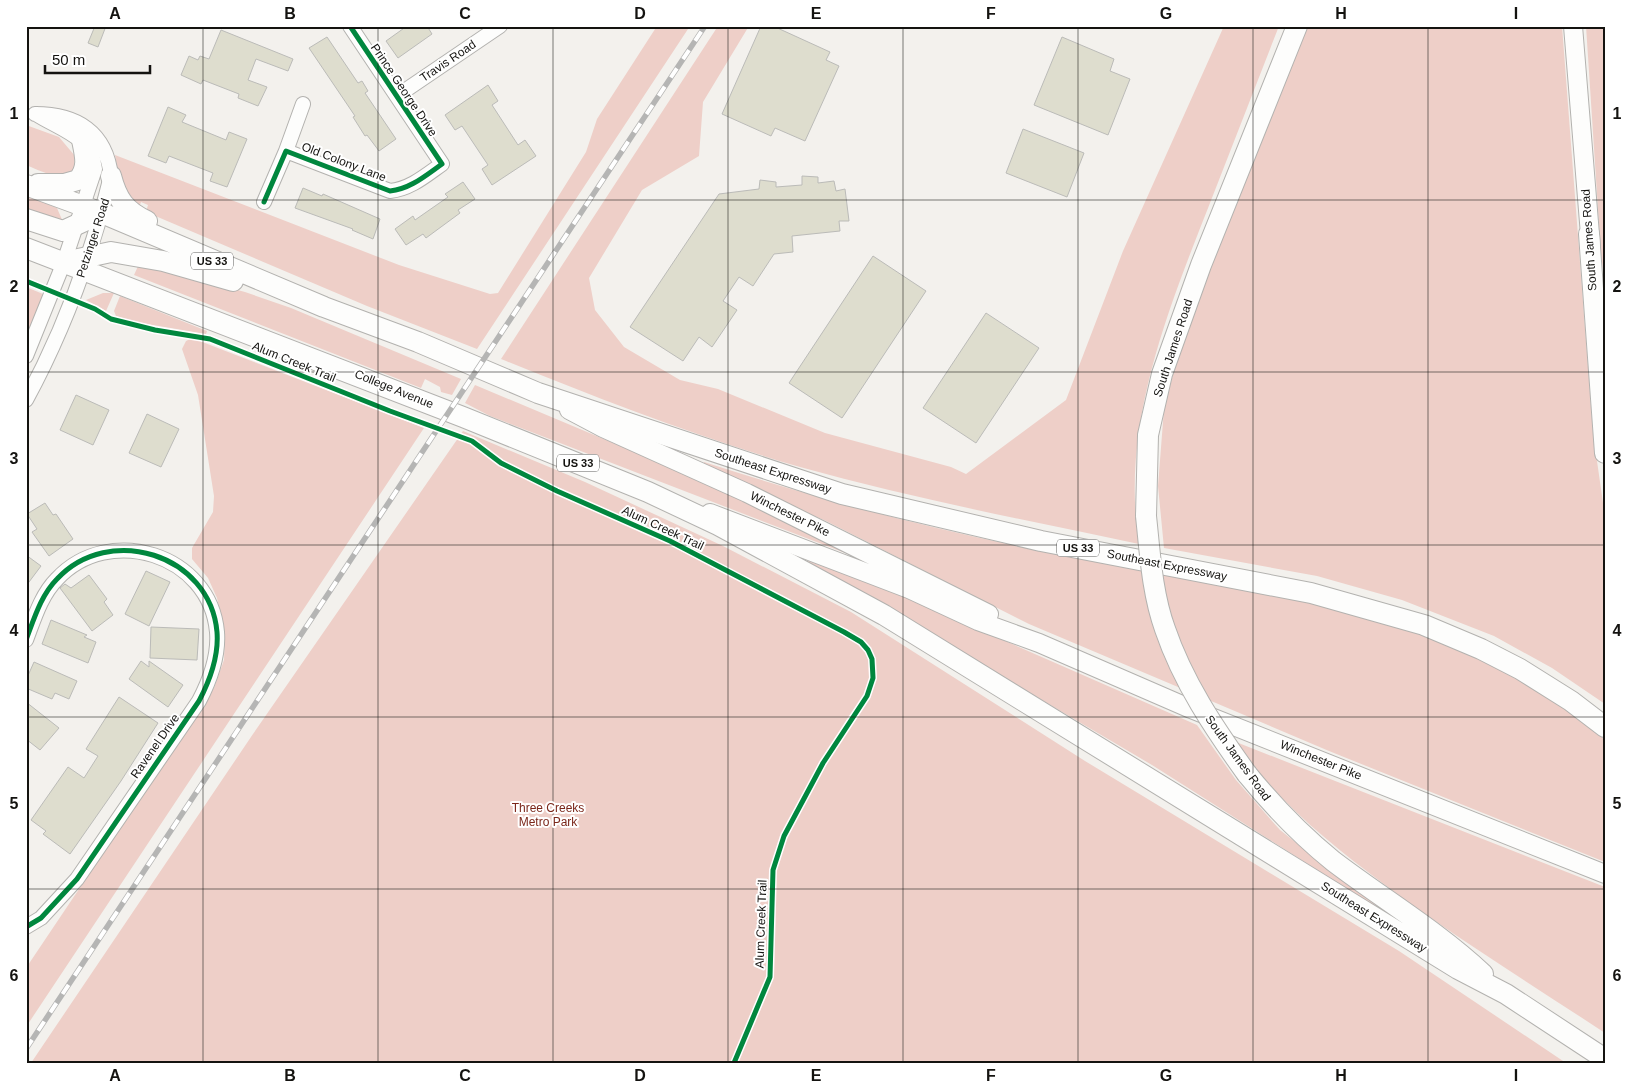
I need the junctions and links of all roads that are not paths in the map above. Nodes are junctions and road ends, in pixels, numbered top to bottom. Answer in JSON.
{"nodes":[{"id":1,"x":350,"y":26,"type":"edge"},
{"id":2,"x":500,"y":26,"type":"edge"},
{"id":3,"x":1296,"y":26,"type":"edge"},
{"id":4,"x":1574,"y":26,"type":"edge"},
{"id":5,"x":397,"y":96,"type":"junction"},
{"id":6,"x":303,"y":104,"type":"dead end"},
{"id":7,"x":31,"y":112,"type":"edge"},
{"id":8,"x":82,"y":140,"type":"junction"},
{"id":9,"x":286,"y":151,"type":"junction"},
{"id":10,"x":442,"y":164,"type":"joint"},
{"id":11,"x":111,"y":176,"type":"junction"},
{"id":12,"x":26,"y":184,"type":"edge"},
{"id":13,"x":264,"y":202,"type":"dead end"},
{"id":14,"x":83,"y":205,"type":"junction"},
{"id":15,"x":102,"y":213,"type":"junction"},
{"id":16,"x":26,"y":219,"type":"edge"},
{"id":17,"x":76,"y":224,"type":"junction"},
{"id":18,"x":1589,"y":234,"type":"junction"},
{"id":19,"x":26,"y":248,"type":"edge"},
{"id":20,"x":64,"y":262,"type":"junction"},
{"id":21,"x":85,"y":263,"type":"junction"},
{"id":22,"x":233,"y":269,"type":"junction"},
{"id":23,"x":324,"y":307,"type":"junction"},
{"id":24,"x":1605,"y":342,"type":"edge"},
{"id":25,"x":26,"y":356,"type":"edge"},
{"id":26,"x":538,"y":393,"type":"junction"},
{"id":27,"x":26,"y":400,"type":"edge"},
{"id":28,"x":1605,"y":453,"type":"edge"},
{"id":29,"x":648,"y":492,"type":"junction"},
{"id":30,"x":26,"y":640,"type":"edge"},
{"id":31,"x":1039,"y":643,"type":"junction"},
{"id":32,"x":1605,"y":727,"type":"edge"},
{"id":33,"x":1605,"y":874,"type":"edge"},
{"id":34,"x":26,"y":927,"type":"edge"},
{"id":35,"x":1506,"y":994,"type":"junction"},
{"id":36,"x":1605,"y":1058,"type":"edge"}],
"edges":[{"from":1,"to":5,"type":"street","name":"Prince George Drive"},
{"from":2,"to":5,"type":"street","name":"Travis Road"},
{"from":3,"to":35,"type":"highway","name":"South James Road","bridge":true},
{"from":4,"to":18,"type":"main road","name":"South James Road"},
{"from":5,"to":10,"type":"street","name":"Prince George Drive"},
{"from":6,"to":9,"type":"street","name":"Old Colony Lane"},
{"from":7,"to":8,"type":"street","name":"Petzinger Road"},
{"from":7,"to":11,"type":"street","name":"Petzinger Road"},
{"from":8,"to":12,"type":"highway"},
{"from":8,"to":14,"type":"street","name":"Petzinger Road"},
{"from":9,"to":10,"type":"street","name":"Old Colony Lane"},
{"from":9,"to":13,"type":"street","name":"Old Colony Lane"},
{"from":11,"to":15,"type":"street","name":"Petzinger Road"},
{"from":11,"to":22,"type":"highway"},
{"from":12,"to":14,"type":"highway","number":"US 33"},
{"from":14,"to":15,"type":"highway","number":"US 33"},
{"from":14,"to":17,"type":"street","name":"Petzinger Road"},
{"from":15,"to":17,"type":"highway"},
{"from":15,"to":21,"type":"street","name":"Petzinger Road"},
{"from":15,"to":22,"type":"highway","number":"US 33"},
{"from":16,"to":17,"type":"highway"},
{"from":17,"to":20,"type":"street","name":"Petzinger Road"},
{"from":18,"to":24,"type":"main road"},
{"from":18,"to":28,"type":"highway","name":"South James Road"},
{"from":19,"to":20,"type":"highway","name":"College Avenue","number":"US 33"},
{"from":20,"to":21,"type":"highway","name":"College Avenue","number":"US 33"},
{"from":20,"to":25,"type":"street","name":"Petzinger Road"},
{"from":21,"to":23,"type":"highway"},
{"from":21,"to":27,"type":"street","name":"Petzinger Road"},
{"from":21,"to":29,"type":"highway","name":"College Avenue","number":"US 33"},
{"from":22,"to":23,"type":"highway","number":"US 33"},
{"from":23,"to":26,"type":"highway","number":"US 33"},
{"from":26,"to":31,"type":"main road","name":"Winchester Pike"},
{"from":26,"to":32,"type":"highway","name":"Southeast Expressway","number":"US 33"},
{"from":29,"to":31,"type":"main road","name":"Winchester Pike"},
{"from":29,"to":35,"type":"highway","name":"Southeast Expressway","number":"US 33"},
{"from":30,"to":34,"type":"street","name":"Ravenel Drive"},
{"from":31,"to":33,"type":"main road","name":"Winchester Pike"},
{"from":35,"to":36,"type":"highway","name":"Southeast Expressway","number":"US 33"}]}
